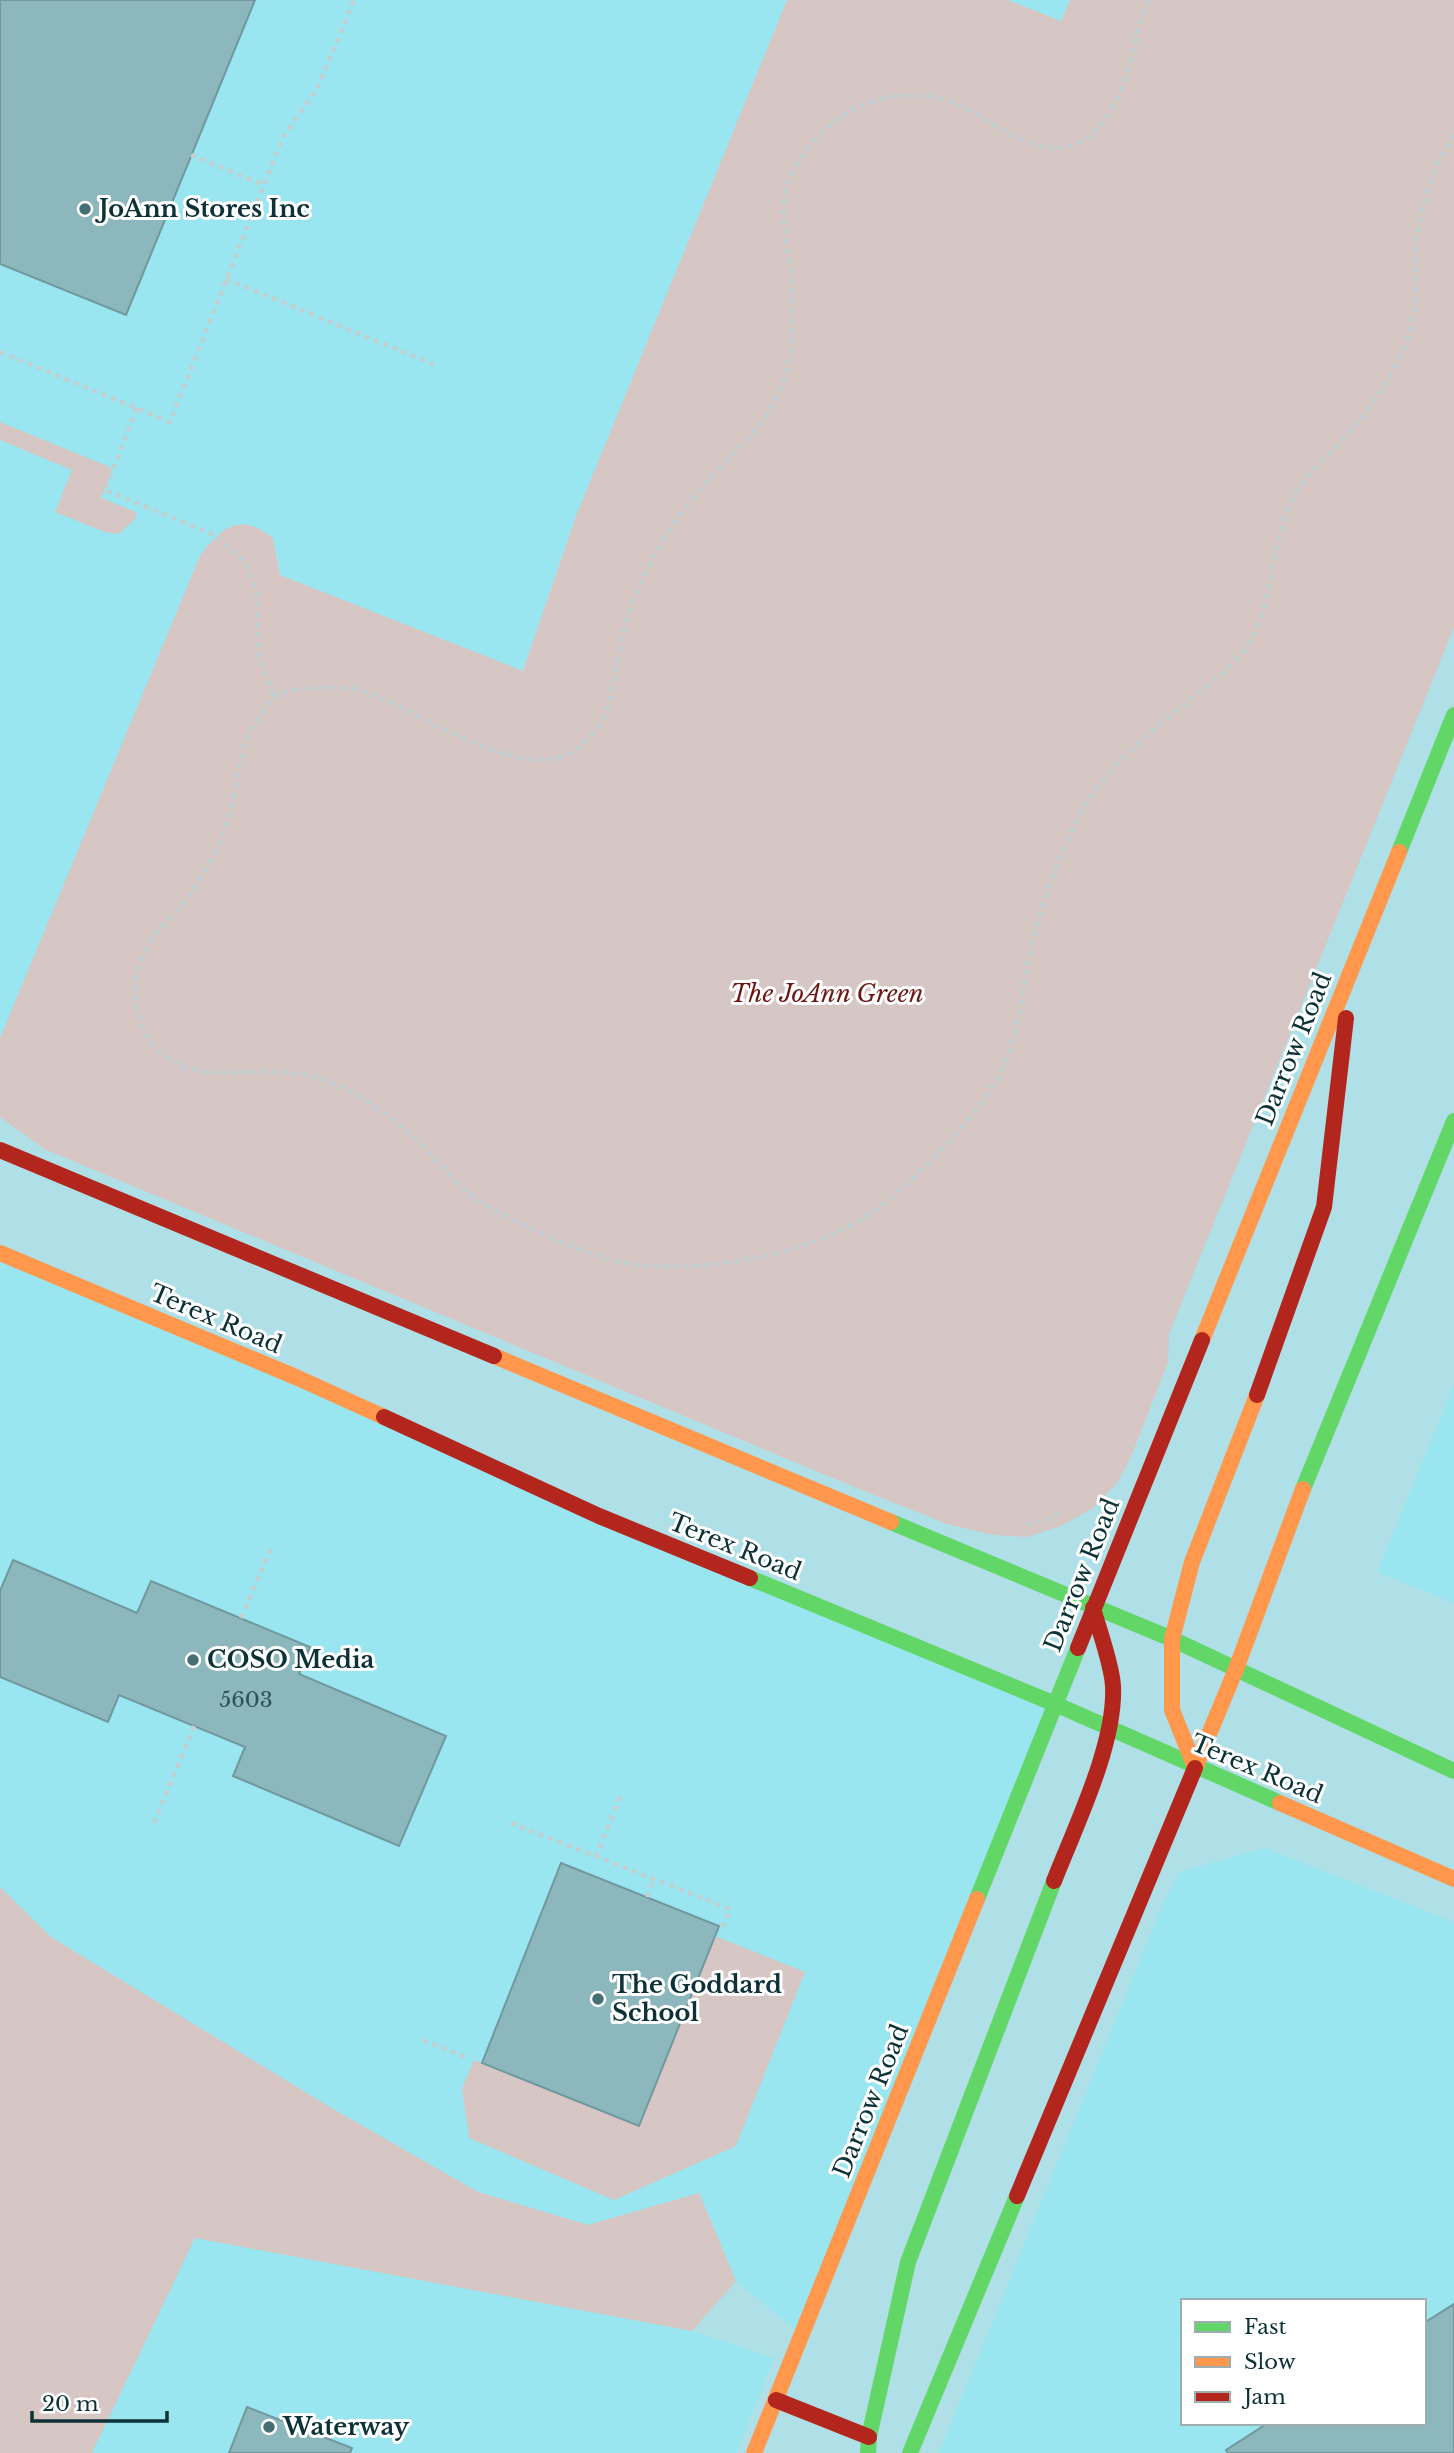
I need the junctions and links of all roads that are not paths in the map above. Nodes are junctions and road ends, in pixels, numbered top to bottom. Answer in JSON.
{"nodes":[{"id":1,"x":1454,"y":715,"type":"edge"},
{"id":2,"x":1352,"y":967,"type":"junction"},
{"id":3,"x":1454,"y":1122,"type":"edge"},
{"id":4,"x":0,"y":1150,"type":"edge"},
{"id":5,"x":0,"y":1253,"type":"edge"},
{"id":6,"x":1093,"y":1608,"type":"junction"},
{"id":7,"x":1172,"y":1639,"type":"junction"},
{"id":8,"x":1236,"y":1669,"type":"junction"},
{"id":9,"x":1055,"y":1704,"type":"junction"},
{"id":10,"x":1110,"y":1728,"type":"junction"},
{"id":11,"x":1195,"y":1767,"type":"junction"},
{"id":12,"x":1454,"y":1771,"type":"edge"},
{"id":13,"x":1454,"y":1879,"type":"edge"},
{"id":14,"x":776,"y":2400,"type":"junction"},
{"id":15,"x":869,"y":2445,"type":"edge"},
{"id":16,"x":754,"y":2453,"type":"edge"},
{"id":17,"x":910,"y":2453,"type":"edge"}],
"edges":[{"from":1,"to":2,"type":"main road","name":"Darrow Road"},
{"from":2,"to":6,"type":"main road","name":"Darrow Road"},
{"from":2,"to":7,"type":"main road"},
{"from":3,"to":8,"type":"main road"},
{"from":4,"to":6,"type":"main road"},
{"from":5,"to":9,"type":"main road","name":"Terex Road"},
{"from":6,"to":7,"type":"main road"},
{"from":6,"to":9,"type":"main road","name":"Darrow Road"},
{"from":6,"to":10,"type":"main road"},
{"from":7,"to":8,"type":"main road"},
{"from":7,"to":11,"type":"main road"},
{"from":8,"to":11,"type":"main road"},
{"from":8,"to":12,"type":"main road"},
{"from":9,"to":10,"type":"main road","name":"Terex Road"},
{"from":9,"to":14,"type":"main road","name":"Darrow Road"},
{"from":10,"to":11,"type":"main road","name":"Terex Road"},
{"from":10,"to":15,"type":"main road"},
{"from":11,"to":13,"type":"main road","name":"Terex Road"},
{"from":11,"to":17,"type":"main road"},
{"from":14,"to":15,"type":"main road"},
{"from":14,"to":16,"type":"main road","name":"Darrow Road"}]}
